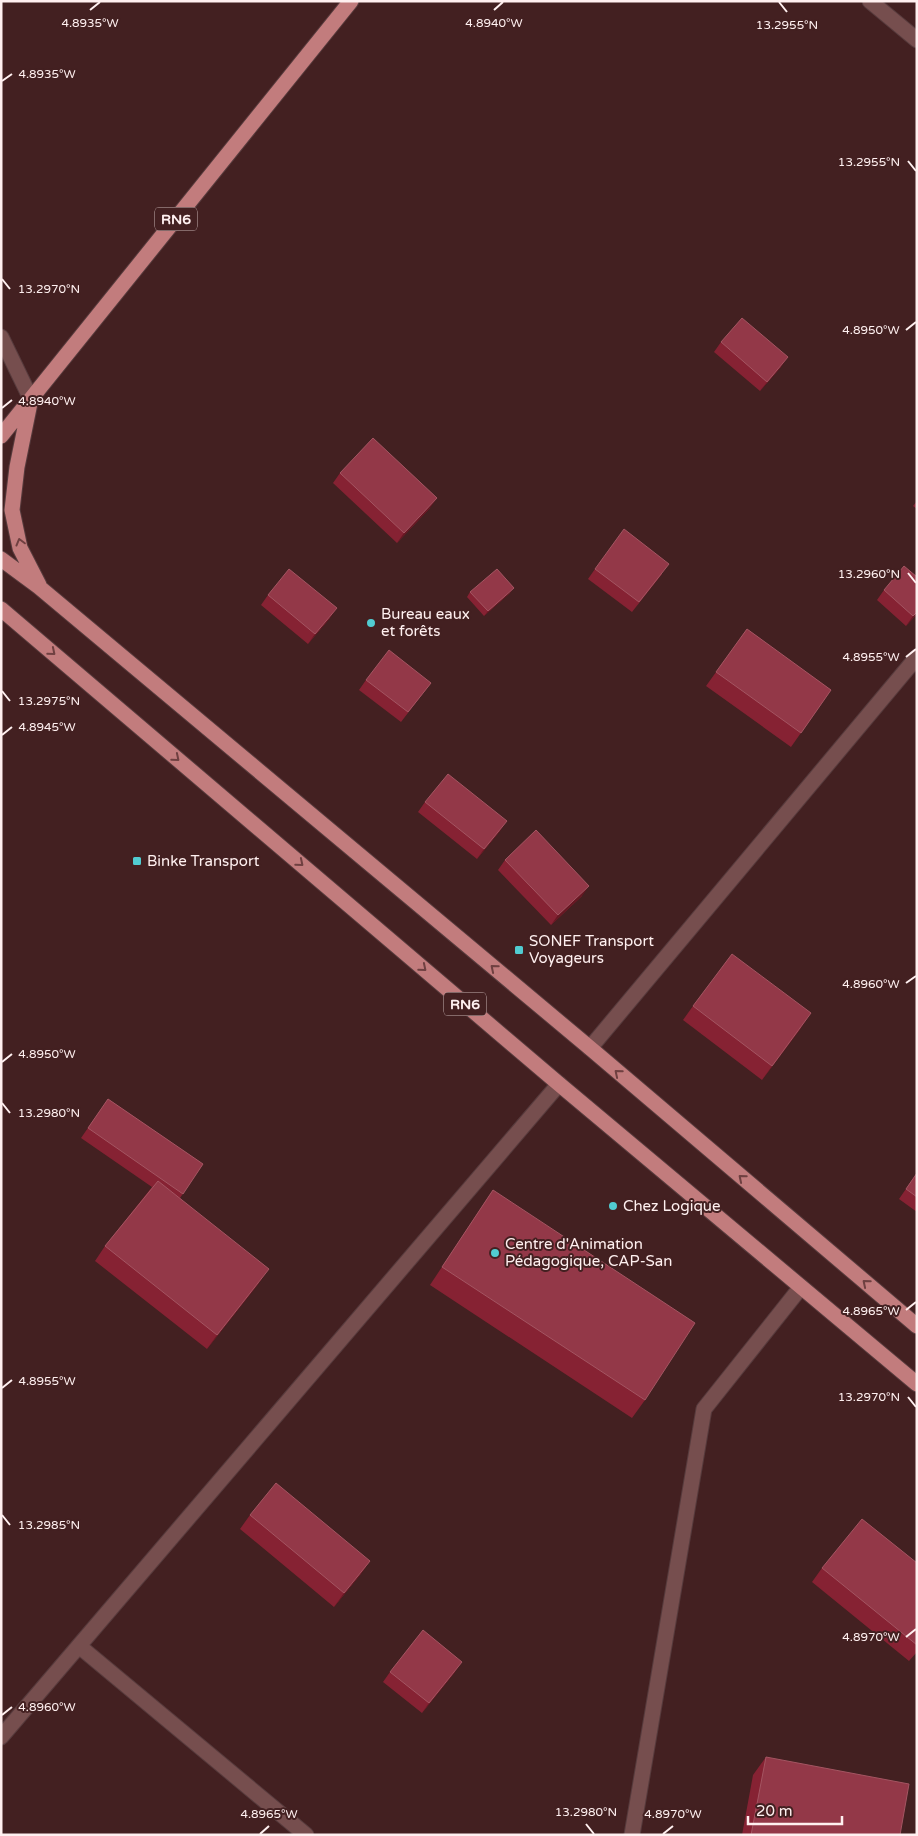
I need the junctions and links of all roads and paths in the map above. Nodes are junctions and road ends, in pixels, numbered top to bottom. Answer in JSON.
{"nodes":[{"id":1,"x":351,"y":1,"type":"edge"},
{"id":2,"x":870,"y":1,"type":"edge"},
{"id":3,"x":917,"y":40,"type":"edge"},
{"id":4,"x":1,"y":337,"type":"edge"},
{"id":5,"x":31,"y":399,"type":"junction"},
{"id":6,"x":1,"y":436,"type":"edge"},
{"id":7,"x":1,"y":559,"type":"edge"},
{"id":8,"x":39,"y":587,"type":"junction"},
{"id":9,"x":1,"y":609,"type":"edge"},
{"id":10,"x":1,"y":614,"type":"edge"},
{"id":11,"x":15,"y":621,"type":"junction"},
{"id":12,"x":917,"y":657,"type":"edge"},
{"id":13,"x":590,"y":1048,"type":"junction"},
{"id":14,"x":559,"y":1084,"type":"junction"},
{"id":15,"x":801,"y":1287,"type":"junction"},
{"id":16,"x":917,"y":1326,"type":"edge"},
{"id":17,"x":917,"y":1384,"type":"edge"},
{"id":18,"x":79,"y":1646,"type":"junction"},
{"id":19,"x":1,"y":1736,"type":"edge"},
{"id":20,"x":306,"y":1835,"type":"edge"},
{"id":21,"x":632,"y":1835,"type":"edge"}],
"edges":[{"from":1,"to":5,"type":"main road","number":"RN6"},
{"from":2,"to":3,"type":"street"},
{"from":4,"to":5,"type":"street"},
{"from":5,"to":6,"type":"main road","number":"RN6"},
{"from":8,"to":5,"type":"main road","number":"RN6","one_way":true},
{"from":7,"to":8,"type":"main road"},
{"from":13,"to":8,"type":"main road","number":"RN6","one_way":true},
{"from":9,"to":11,"type":"main road","number":"RN6"},
{"from":10,"to":11,"type":"main road"},
{"from":11,"to":14,"type":"main road","number":"RN6","one_way":true},
{"from":12,"to":13,"type":"street"},
{"from":16,"to":13,"type":"main road","number":"RN6","one_way":true},
{"from":14,"to":15,"type":"main road","number":"RN6"},
{"from":14,"to":18,"type":"street"},
{"from":15,"to":17,"type":"main road","number":"RN6"},
{"from":15,"to":21,"type":"street"},
{"from":18,"to":19,"type":"street"},
{"from":18,"to":20,"type":"street"}]}
